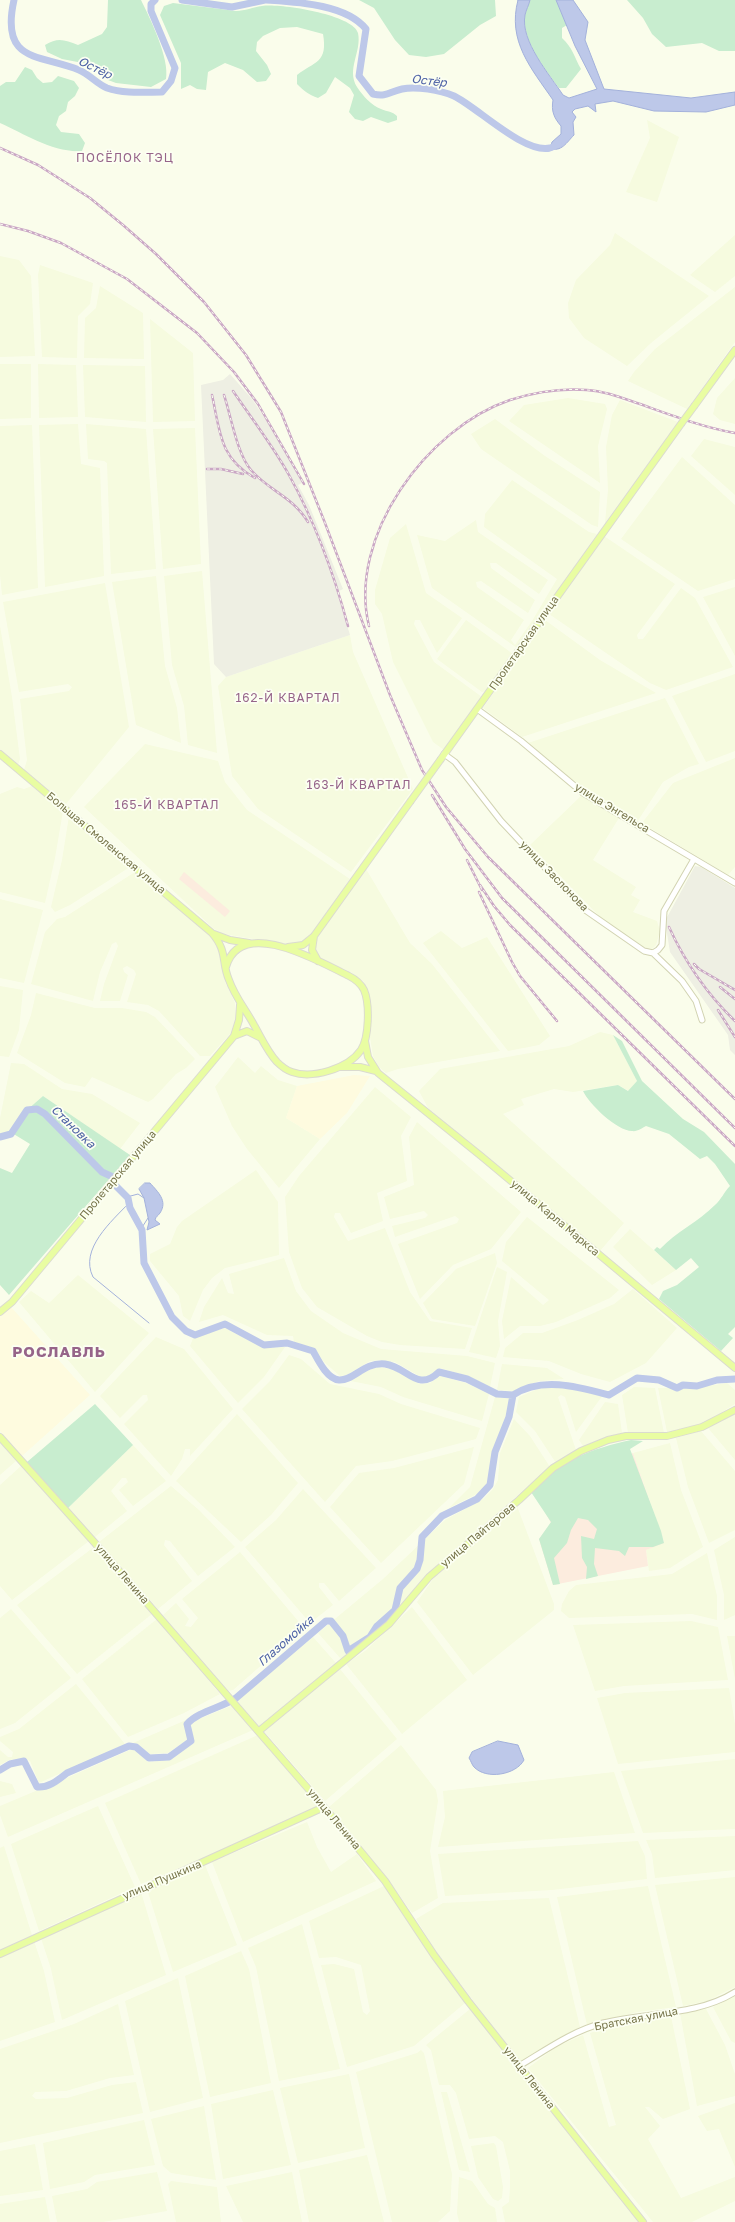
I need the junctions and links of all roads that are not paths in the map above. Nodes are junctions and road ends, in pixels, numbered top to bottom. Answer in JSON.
{"nodes":[{"id":1,"x":735,"y":350,"type":"edge"},
{"id":2,"x":477,"y":709,"type":"junction"},
{"id":3,"x":0,"y":754,"type":"edge"},
{"id":4,"x":443,"y":756,"type":"junction"},
{"id":5,"x":694,"y":859,"type":"junction"},
{"id":6,"x":735,"y":883,"type":"edge"},
{"id":7,"x":212,"y":933,"type":"junction"},
{"id":8,"x":314,"y":936,"type":"junction"},
{"id":9,"x":253,"y":943,"type":"junction"},
{"id":10,"x":286,"y":947,"type":"junction"},
{"id":11,"x":653,"y":952,"type":"junction"},
{"id":12,"x":321,"y":963,"type":"junction"},
{"id":13,"x":226,"y":967,"type":"junction"},
{"id":14,"x":240,"y":1005,"type":"junction"},
{"id":15,"x":702,"y":1020,"type":"dead end"},
{"id":16,"x":234,"y":1036,"type":"junction"},
{"id":17,"x":365,"y":1039,"type":"junction"},
{"id":18,"x":262,"y":1040,"type":"junction"},
{"id":19,"x":336,"y":1068,"type":"junction"},
{"id":20,"x":376,"y":1071,"type":"junction"},
{"id":21,"x":0,"y":1312,"type":"edge"},
{"id":22,"x":734,"y":1367,"type":"edge"},
{"id":23,"x":735,"y":1410,"type":"edge"},
{"id":24,"x":0,"y":1437,"type":"edge"},
{"id":25,"x":259,"y":1731,"type":"junction"},
{"id":26,"x":324,"y":1806,"type":"junction"},
{"id":27,"x":0,"y":1954,"type":"edge"},
{"id":28,"x":735,"y":1992,"type":"edge"},
{"id":29,"x":519,"y":2066,"type":"junction"},
{"id":30,"x":643,"y":2222,"type":"edge"}],
"edges":[{"from":1,"to":2,"type":"main road","name":"Пролетарская улица","bridge":true},
{"from":2,"to":4,"type":"main road","name":"Пролетарская улица"},
{"from":2,"to":5,"type":"street","name":"улица Энгельса"},
{"from":3,"to":7,"type":"main road","name":"Большая Смоленская улица"},
{"from":4,"to":8,"type":"main road","name":"Пролетарская улица","bridge":true},
{"from":4,"to":11,"type":"street","name":"улица Заслонова"},
{"from":5,"to":6,"type":"street","name":"улица Энгельса"},
{"from":5,"to":11,"type":"street"},
{"from":7,"to":9,"type":"main road","name":"Большая Смоленская улица"},
{"from":7,"to":13,"type":"main road","name":"Большая Смоленская улица"},
{"from":8,"to":10,"type":"main road","name":"Пролетарская улица"},
{"from":8,"to":12,"type":"main road"},
{"from":9,"to":10,"type":"main road"},
{"from":9,"to":13,"type":"main road"},
{"from":10,"to":12,"type":"main road"},
{"from":11,"to":15,"type":"street","name":"улица Заслонова"},
{"from":12,"to":17,"type":"main road"},
{"from":13,"to":14,"type":"main road"},
{"from":14,"to":16,"type":"main road","name":"Пролетарская улица"},
{"from":14,"to":18,"type":"main road"},
{"from":16,"to":18,"type":"main road"},
{"from":16,"to":21,"type":"main road","name":"Пролетарская улица"},
{"from":17,"to":19,"type":"main road"},
{"from":17,"to":20,"type":"main road","name":"улица Карла Маркса"},
{"from":18,"to":19,"type":"main road"},
{"from":19,"to":20,"type":"main road","name":"улица Карла Маркса"},
{"from":20,"to":22,"type":"main road","name":"улица Карла Маркса"},
{"from":23,"to":25,"type":"main road","name":"улица Пайтерова"},
{"from":24,"to":25,"type":"main road","name":"улица Ленина"},
{"from":25,"to":26,"type":"main road","name":"улица Ленина"},
{"from":26,"to":27,"type":"main road","name":"улица Пушкина"},
{"from":26,"to":29,"type":"main road","name":"улица Ленина"},
{"from":28,"to":29,"type":"street","name":"Братская улица"},
{"from":29,"to":30,"type":"main road","name":"улица Ленина"}]}
